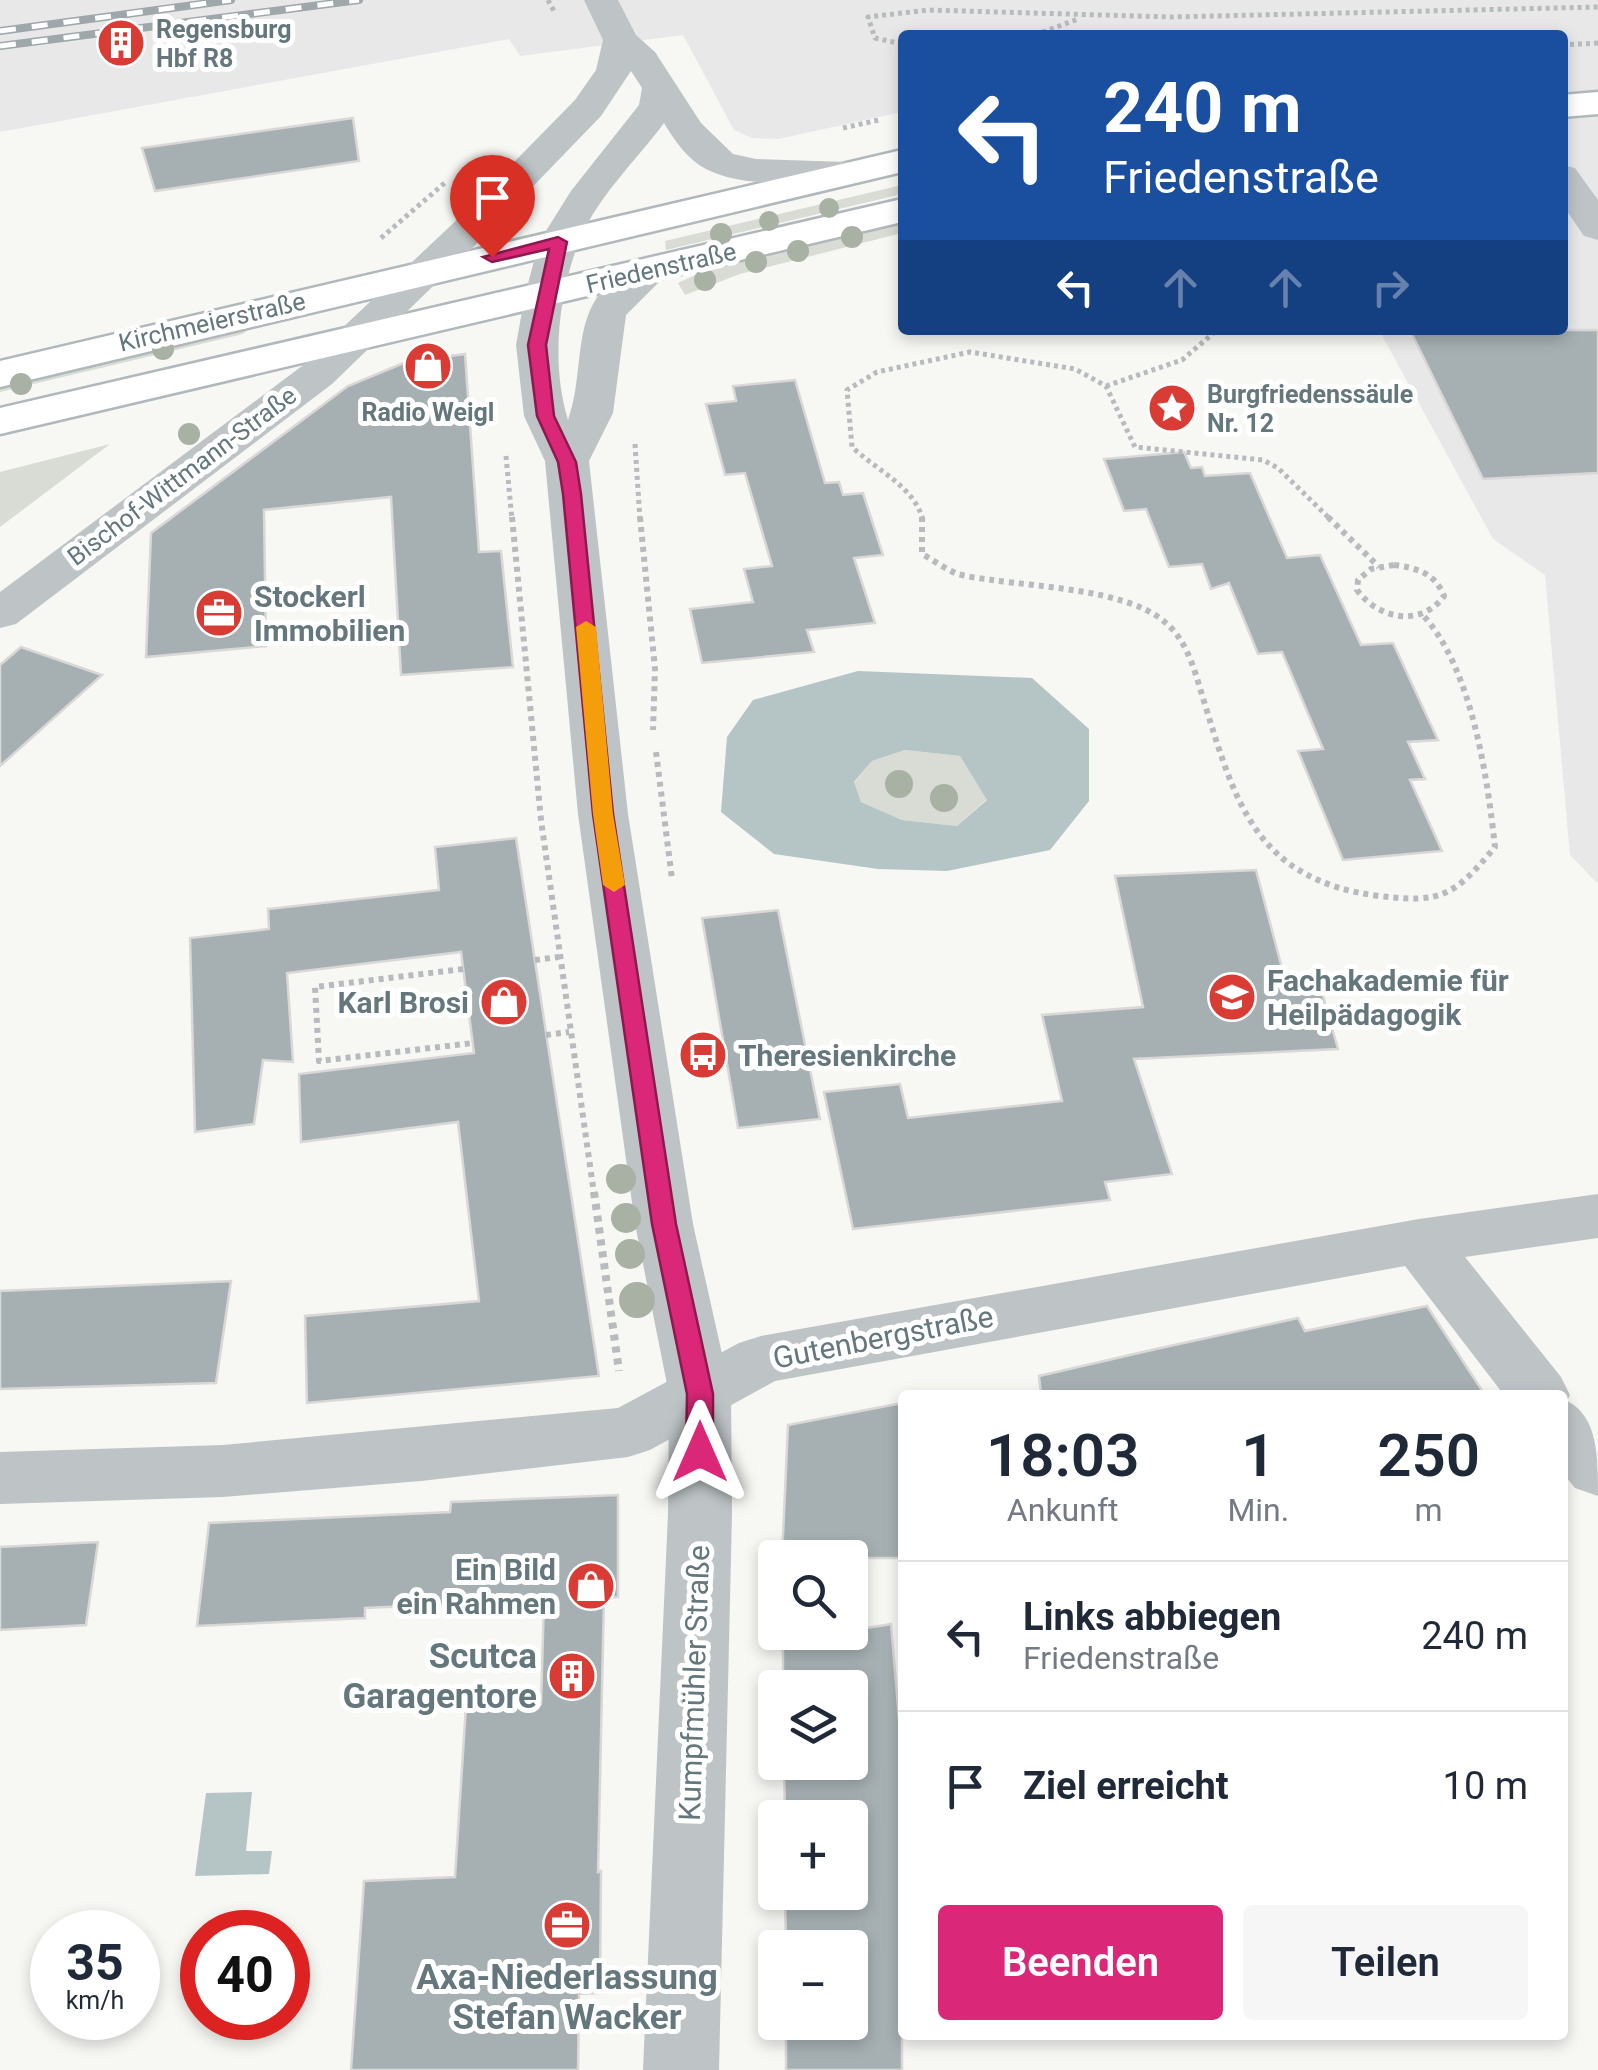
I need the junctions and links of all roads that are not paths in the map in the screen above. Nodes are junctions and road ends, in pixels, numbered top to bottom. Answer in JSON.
{"nodes":[{"id":1,"x":613,"y":22,"type":"edge"},
{"id":2,"x":1598,"y":69,"type":"edge"},
{"id":3,"x":1568,"y":72,"type":"edge"},
{"id":4,"x":660,"y":86,"type":"junction"},
{"id":5,"x":1598,"y":103,"type":"edge"},
{"id":6,"x":1568,"y":106,"type":"edge"},
{"id":7,"x":898,"y":161,"type":"edge"},
{"id":8,"x":846,"y":173,"type":"junction"},
{"id":9,"x":1568,"y":185,"type":"edge"},
{"id":10,"x":898,"y":213,"type":"edge"},
{"id":11,"x":1598,"y":228,"type":"edge"},
{"id":12,"x":558,"y":242,"type":"junction"},
{"id":13,"x":650,"y":271,"type":"junction"},
{"id":14,"x":424,"y":272,"type":"junction"},
{"id":15,"x":545,"y":295,"type":"junction"},
{"id":16,"x":360,"y":336,"type":"junction"},
{"id":17,"x":0,"y":374,"type":"edge"},
{"id":18,"x":0,"y":422,"type":"edge"},
{"id":19,"x":567,"y":462,"type":"junction"},
{"id":20,"x":0,"y":614,"type":"edge"},
{"id":21,"x":1598,"y":1216,"type":"edge"},
{"id":22,"x":1420,"y":1241,"type":"junction"},
{"id":23,"x":1535,"y":1390,"type":"edge"},
{"id":24,"x":700,"y":1394,"type":"junction"},
{"id":25,"x":1568,"y":1432,"type":"edge"},
{"id":26,"x":1598,"y":1470,"type":"edge"},
{"id":27,"x":0,"y":1478,"type":"edge"},
{"id":28,"x":680,"y":2070,"type":"edge"}],
"edges":[{"from":1,"to":4,"type":"street"},
{"from":1,"to":14,"type":"street"},
{"from":2,"to":3,"type":"main road"},
{"from":4,"to":8,"type":"street"},
{"from":4,"to":12,"type":"street","name":"Kumpfmühler Straße"},
{"from":5,"to":6,"type":"main road"},
{"from":7,"to":8,"type":"main road","name":"Friedenstraße"},
{"from":8,"to":12,"type":"main road","name":"Friedenstraße"},
{"from":9,"to":11,"type":"street"},
{"from":10,"to":13,"type":"main road","name":"Friedenstraße"},
{"from":12,"to":14,"type":"main road","name":"Friedenstraße"},
{"from":12,"to":15,"type":"street","name":"Kumpfmühler Straße"},
{"from":13,"to":15,"type":"main road","name":"Friedenstraße"},
{"from":13,"to":19,"type":"street"},
{"from":14,"to":16,"type":"street"},
{"from":14,"to":17,"type":"main road","name":"Kirchmeierstraße"},
{"from":15,"to":16,"type":"main road","name":"Friedenstraße"},
{"from":15,"to":19,"type":"street","name":"Kumpfmühler Straße"},
{"from":16,"to":18,"type":"main road","name":"Kirchmeierstraße"},
{"from":16,"to":20,"type":"street","name":"Bischof-Wittmann-Straße"},
{"from":19,"to":24,"type":"street","name":"Kumpfmühler Straße"},
{"from":21,"to":22,"type":"street","name":"Gutenbergstraße"},
{"from":22,"to":23,"type":"street"},
{"from":22,"to":24,"type":"street","name":"Gutenbergstraße"},
{"from":24,"to":27,"type":"street","name":"Gutenbergstraße"},
{"from":24,"to":28,"type":"street","name":"Kumpfmühler Straße"},
{"from":25,"to":26,"type":"street"}]}
